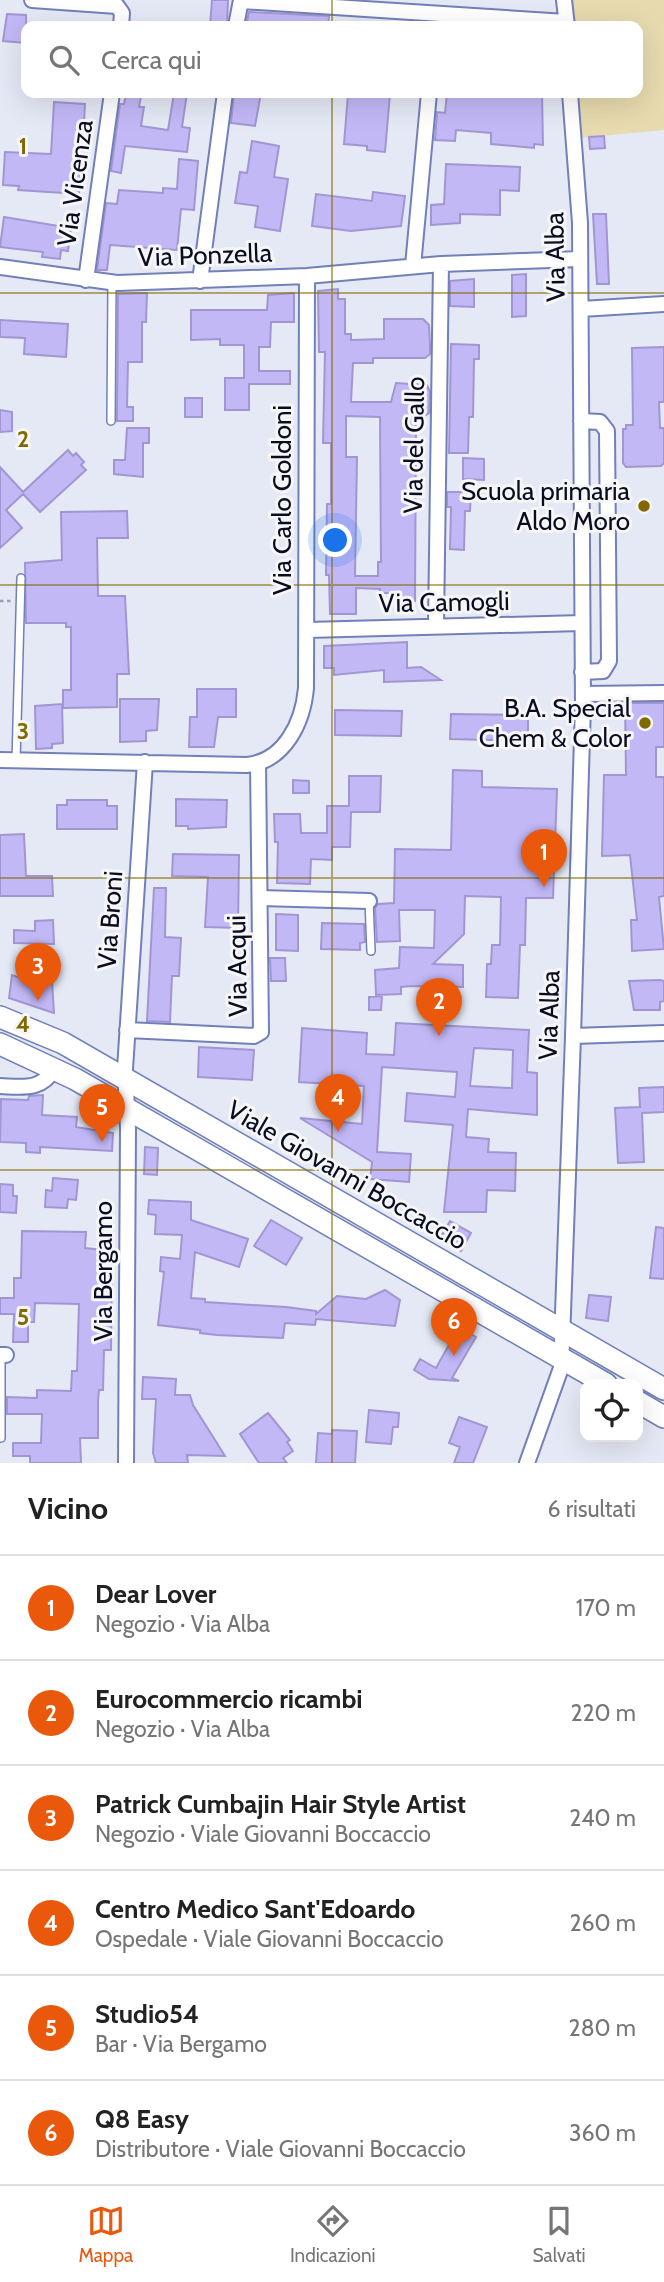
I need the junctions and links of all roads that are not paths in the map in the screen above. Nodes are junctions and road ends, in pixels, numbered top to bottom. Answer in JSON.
{"nodes":[{"id":1,"x":32,"y":0,"type":"edge"},
{"id":2,"x":565,"y":0,"type":"edge"},
{"id":3,"x":241,"y":1,"type":"edge"},
{"id":4,"x":121,"y":21,"type":"edge"},
{"id":5,"x":237,"y":21,"type":"edge"},
{"id":6,"x":524,"y":21,"type":"edge"},
{"id":7,"x":566,"y":21,"type":"edge"},
{"id":8,"x":111,"y":98,"type":"edge"},
{"id":9,"x":224,"y":98,"type":"edge"},
{"id":10,"x":429,"y":98,"type":"edge"},
{"id":11,"x":570,"y":98,"type":"edge"},
{"id":12,"x":580,"y":259,"type":"junction"},
{"id":13,"x":441,"y":264,"type":"junction"},
{"id":14,"x":0,"y":267,"type":"edge"},
{"id":15,"x":413,"y":267,"type":"junction"},
{"id":16,"x":307,"y":275,"type":"junction"},
{"id":17,"x":86,"y":280,"type":"junction"},
{"id":18,"x":200,"y":281,"type":"junction"},
{"id":19,"x":112,"y":282,"type":"junction"},
{"id":20,"x":664,"y":304,"type":"edge"},
{"id":21,"x":581,"y":309,"type":"junction"},
{"id":22,"x":111,"y":421,"type":"dead end"},
{"id":23,"x":581,"y":421,"type":"junction"},
{"id":24,"x":21,"y":578,"type":"dead end"},
{"id":25,"x":582,"y":623,"type":"junction"},
{"id":26,"x":436,"y":626,"type":"junction"},
{"id":27,"x":307,"y":630,"type":"junction"},
{"id":28,"x":582,"y":672,"type":"junction"},
{"id":29,"x":664,"y":693,"type":"edge"},
{"id":30,"x":583,"y":694,"type":"junction"},
{"id":31,"x":0,"y":760,"type":"edge"},
{"id":32,"x":16,"y":761,"type":"junction"},
{"id":33,"x":145,"y":762,"type":"junction"},
{"id":34,"x":258,"y":763,"type":"junction"},
{"id":35,"x":260,"y":898,"type":"junction"},
{"id":36,"x":369,"y":901,"type":"joint"},
{"id":37,"x":371,"y":951,"type":"dead end"},
{"id":38,"x":0,"y":1017,"type":"edge"},
{"id":39,"x":127,"y":1030,"type":"junction"},
{"id":40,"x":664,"y":1033,"type":"edge"},
{"id":41,"x":573,"y":1036,"type":"junction"},
{"id":42,"x":0,"y":1044,"type":"edge"},
{"id":43,"x":54,"y":1068,"type":"junction"},
{"id":44,"x":125,"y":1080,"type":"junction"},
{"id":45,"x":0,"y":1086,"type":"edge"},
{"id":46,"x":127,"y":1109,"type":"junction"},
{"id":47,"x":563,"y":1331,"type":"junction"},
{"id":48,"x":2,"y":1355,"type":"edge"},
{"id":49,"x":562,"y":1359,"type":"junction"},
{"id":50,"x":597,"y":1379,"type":"edge"},
{"id":51,"x":664,"y":1389,"type":"edge"},
{"id":52,"x":643,"y":1405,"type":"edge"},
{"id":53,"x":664,"y":1417,"type":"edge"},
{"id":54,"x":1,"y":1438,"type":"edge"},
{"id":55,"x":126,"y":1463,"type":"edge"},
{"id":56,"x":527,"y":1463,"type":"edge"}],
"edges":[{"from":1,"to":4,"type":"street"},
{"from":2,"to":7,"type":"street"},
{"from":3,"to":5,"type":"street"},
{"from":3,"to":6,"type":"street"},
{"from":8,"to":17,"type":"street","name":"Via Vicenza"},
{"from":9,"to":18,"type":"street"},
{"from":10,"to":15,"type":"street"},
{"from":11,"to":12,"type":"street","name":"Via Alba"},
{"from":12,"to":13,"type":"street","name":"Via Ponzella"},
{"from":12,"to":21,"type":"street","name":"Via Alba"},
{"from":13,"to":15,"type":"street","name":"Via Ponzella"},
{"from":13,"to":26,"type":"street","name":"Via del Gallo"},
{"from":14,"to":17,"type":"street","name":"Via Ponzella"},
{"from":15,"to":16,"type":"street","name":"Via Ponzella"},
{"from":16,"to":18,"type":"street","name":"Via Ponzella"},
{"from":16,"to":27,"type":"street","name":"Via Carlo Goldoni"},
{"from":17,"to":19,"type":"street","name":"Via Ponzella"},
{"from":18,"to":19,"type":"street","name":"Via Ponzella"},
{"from":19,"to":22,"type":"lane"},
{"from":20,"to":21,"type":"street"},
{"from":21,"to":23,"type":"street","name":"Via Alba"},
{"from":23,"to":25,"type":"street","name":"Via Alba"},
{"from":23,"to":28,"type":"street"},
{"from":24,"to":32,"type":"lane"},
{"from":25,"to":26,"type":"street","name":"Via Camogli"},
{"from":25,"to":28,"type":"street","name":"Via Alba"},
{"from":26,"to":27,"type":"street","name":"Via Camogli"},
{"from":27,"to":34,"type":"street","name":"Via Carlo Goldoni"},
{"from":28,"to":30,"type":"street","name":"Via Alba"},
{"from":29,"to":30,"type":"street"},
{"from":30,"to":41,"type":"street","name":"Via Alba"},
{"from":31,"to":32,"type":"street"},
{"from":32,"to":33,"type":"street"},
{"from":33,"to":34,"type":"street"},
{"from":33,"to":39,"type":"street","name":"Via Broni"},
{"from":34,"to":35,"type":"street","name":"Via Acqui"},
{"from":35,"to":36,"type":"street"},
{"from":35,"to":39,"type":"street","name":"Via Acqui"},
{"from":36,"to":37,"type":"lane"},
{"from":38,"to":44,"type":"street","name":"Viale Giovanni Boccaccio"},
{"from":39,"to":44,"type":"street","name":"Via Broni"},
{"from":40,"to":41,"type":"street"},
{"from":41,"to":47,"type":"street","name":"Via Alba"},
{"from":42,"to":43,"type":"street","name":"Viale Giovanni Boccaccio"},
{"from":43,"to":45,"type":"street"},
{"from":43,"to":46,"type":"street","name":"Viale Giovanni Boccaccio"},
{"from":44,"to":46,"type":"street","name":"Via Bergamo"},
{"from":44,"to":47,"type":"street","name":"Viale Giovanni Boccaccio"},
{"from":46,"to":49,"type":"street","name":"Viale Giovanni Boccaccio"},
{"from":46,"to":55,"type":"street","name":"Via Bergamo"},
{"from":47,"to":49,"type":"street","name":"Via Alba"},
{"from":47,"to":51,"type":"street","name":"Viale Giovanni Boccaccio"},
{"from":48,"to":54,"type":"lane"},
{"from":49,"to":50,"type":"street","name":"Viale Giovanni Boccaccio"},
{"from":49,"to":56,"type":"street","name":"Via Alba"},
{"from":52,"to":53,"type":"street"}]}
